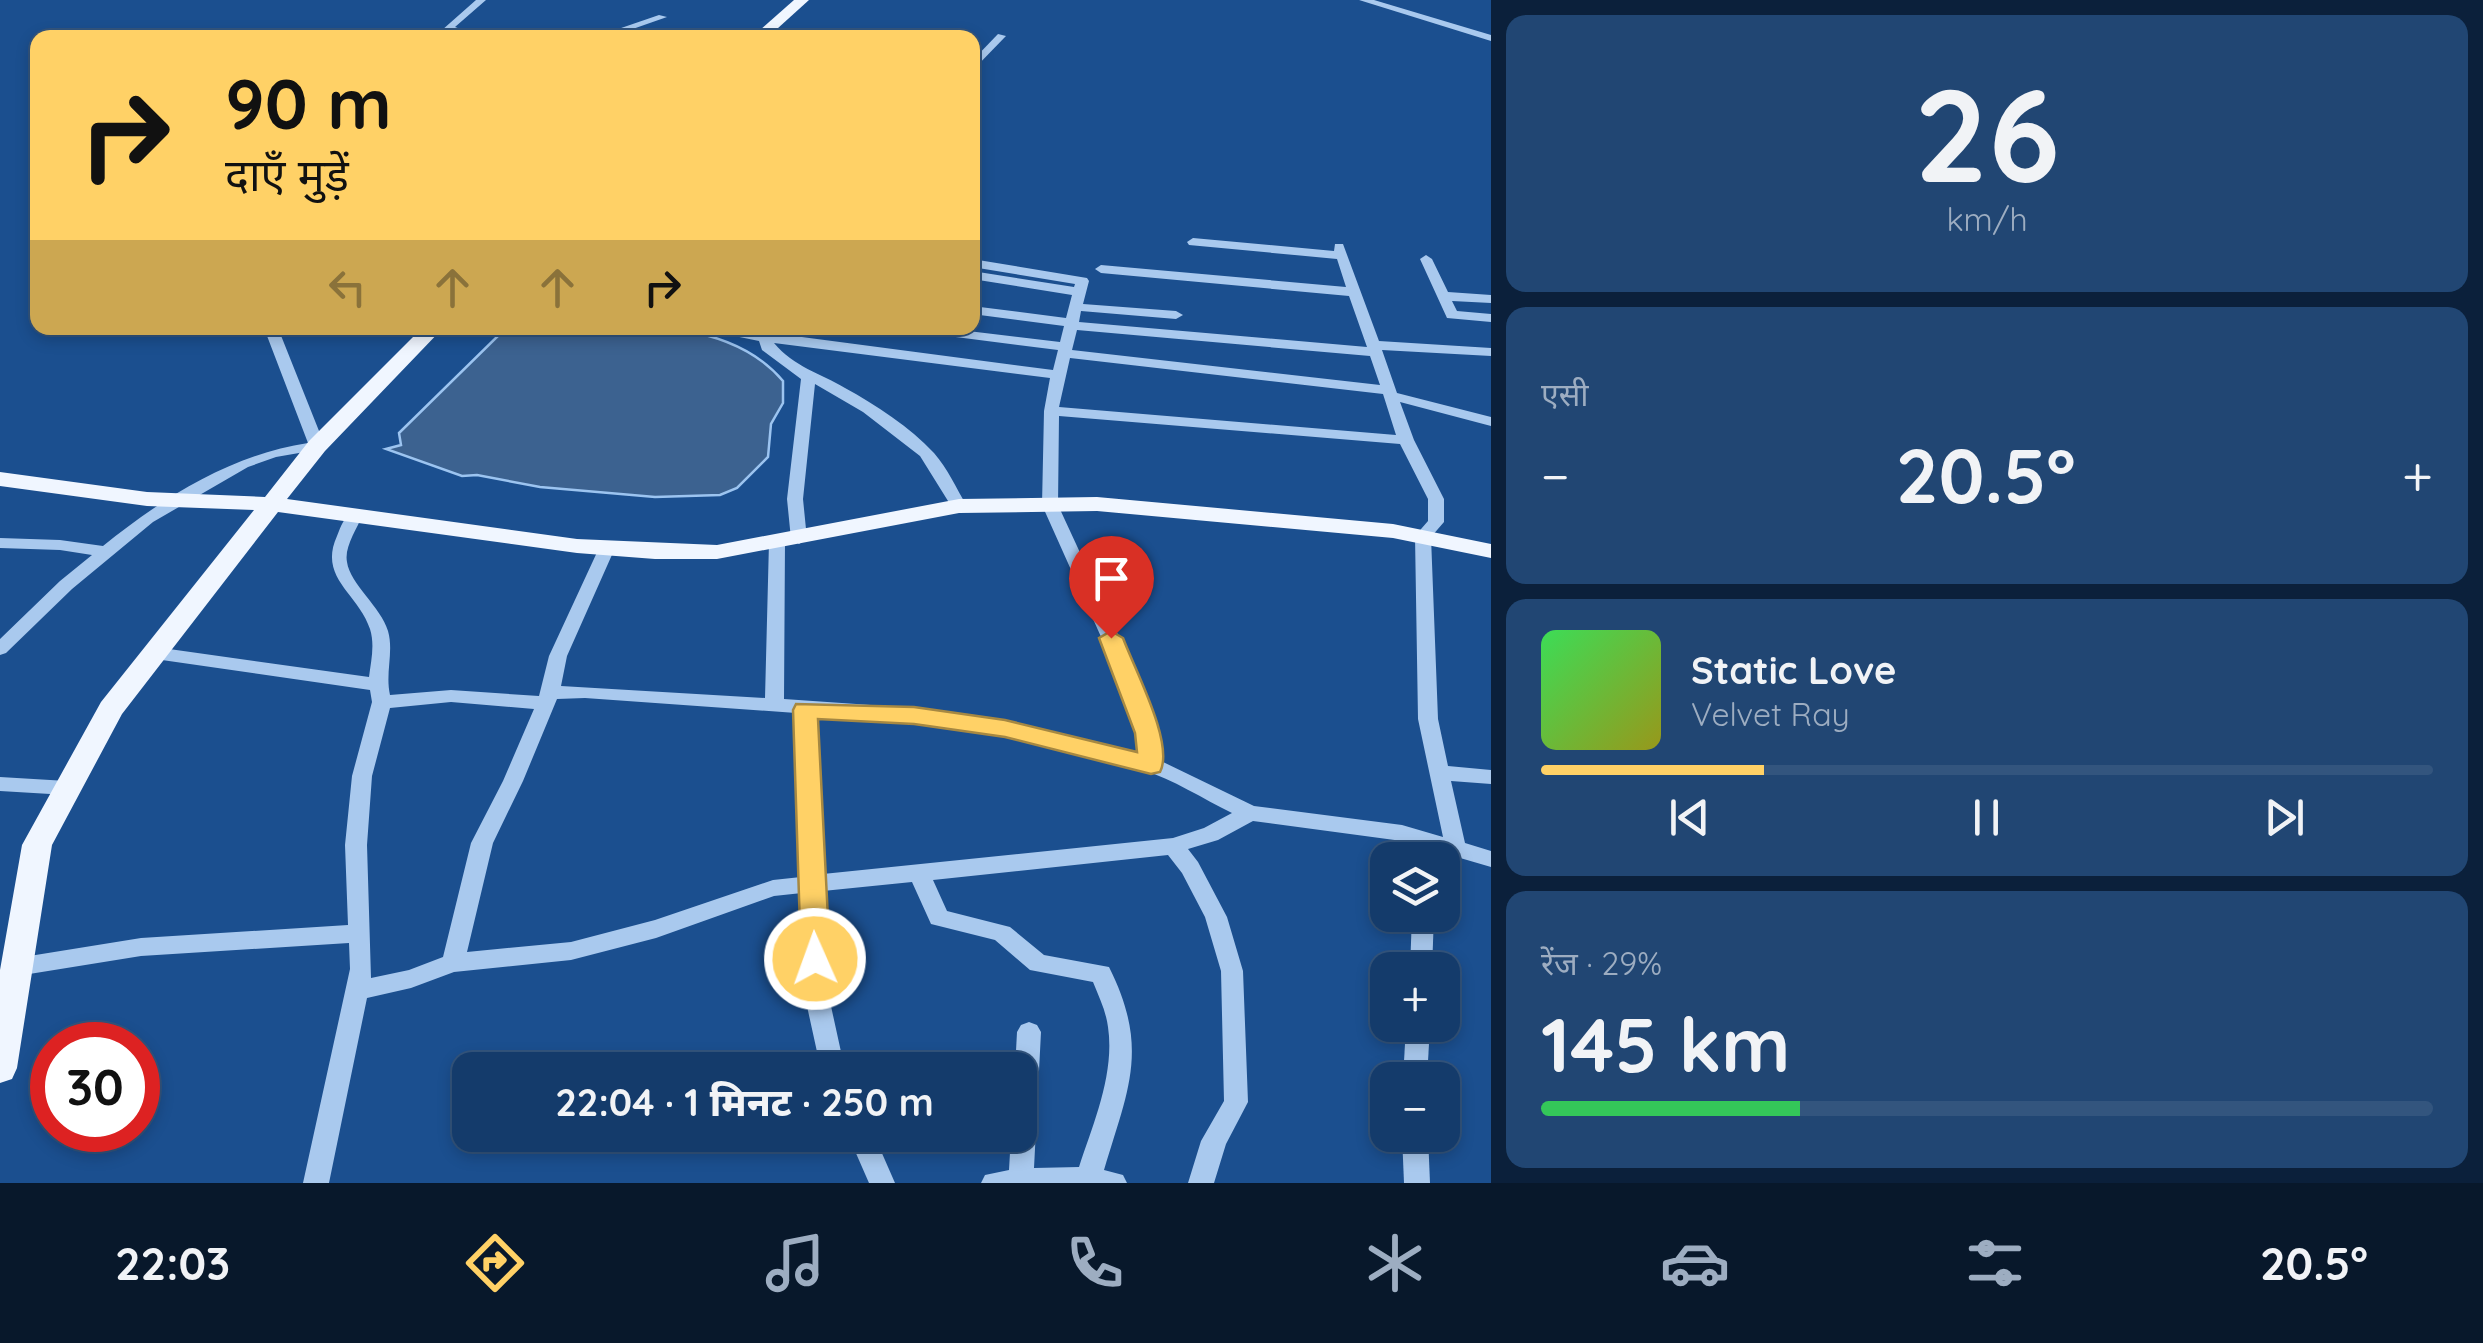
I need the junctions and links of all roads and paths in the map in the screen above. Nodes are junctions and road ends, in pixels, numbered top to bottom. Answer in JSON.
{"nodes":[{"id":1,"x":481,"y":0,"type":"edge"},
{"id":2,"x":802,"y":0,"type":"edge"},
{"id":3,"x":1364,"y":0,"type":"edge"},
{"id":4,"x":662,"y":17,"type":"dead end"},
{"id":5,"x":446,"y":28,"type":"joint"},
{"id":6,"x":453,"y":30,"type":"edge"},
{"id":7,"x":621,"y":30,"type":"edge"},
{"id":8,"x":767,"y":30,"type":"edge"},
{"id":9,"x":1000,"y":36,"type":"dead end"},
{"id":10,"x":1490,"y":38,"type":"edge"},
{"id":11,"x":980,"y":59,"type":"edge"},
{"id":12,"x":1193,"y":242,"type":"dead end"},
{"id":13,"x":1426,"y":259,"type":"dead end"},
{"id":14,"x":980,"y":264,"type":"edge"},
{"id":15,"x":1101,"y":269,"type":"dead end"},
{"id":16,"x":980,"y":278,"type":"edge"},
{"id":17,"x":1354,"y":292,"type":"junction"},
{"id":18,"x":1442,"y":296,"type":"junction"},
{"id":19,"x":1490,"y":299,"type":"edge"},
{"id":20,"x":1078,"y":300,"type":"junction"},
{"id":21,"x":980,"y":311,"type":"edge"},
{"id":22,"x":1176,"y":316,"type":"dead end"},
{"id":23,"x":1490,"y":318,"type":"edge"},
{"id":24,"x":1072,"y":324,"type":"junction"},
{"id":25,"x":274,"y":335,"type":"edge"},
{"id":26,"x":425,"y":335,"type":"edge"},
{"id":27,"x":750,"y":335,"type":"edge"},
{"id":28,"x":962,"y":335,"type":"edge"},
{"id":29,"x":766,"y":338,"type":"junction"},
{"id":30,"x":1376,"y":349,"type":"junction"},
{"id":31,"x":1065,"y":350,"type":"junction"},
{"id":32,"x":1490,"y":352,"type":"edge"},
{"id":33,"x":1058,"y":375,"type":"junction"},
{"id":34,"x":808,"y":378,"type":"junction"},
{"id":35,"x":1392,"y":394,"type":"junction"},
{"id":36,"x":1052,"y":411,"type":"junction"},
{"id":37,"x":1490,"y":422,"type":"edge"},
{"id":38,"x":1406,"y":440,"type":"junction"},
{"id":39,"x":317,"y":446,"type":"junction"},
{"id":40,"x":0,"y":479,"type":"edge"},
{"id":41,"x":184,"y":499,"type":"junction"},
{"id":42,"x":270,"y":504,"type":"junction"},
{"id":43,"x":1050,"y":505,"type":"junction"},
{"id":44,"x":959,"y":506,"type":"junction"},
{"id":45,"x":354,"y":516,"type":"junction"},
{"id":46,"x":1423,"y":536,"type":"junction"},
{"id":47,"x":788,"y":540,"type":"junction"},
{"id":48,"x":0,"y":544,"type":"edge"},
{"id":49,"x":607,"y":548,"type":"junction"},
{"id":50,"x":1490,"y":551,"type":"edge"},
{"id":51,"x":105,"y":552,"type":"junction"},
{"id":52,"x":0,"y":649,"type":"edge"},
{"id":53,"x":154,"y":653,"type":"junction"},
{"id":54,"x":380,"y":693,"type":"junction"},
{"id":55,"x":548,"y":698,"type":"junction"},
{"id":56,"x":774,"y":707,"type":"junction"},
{"id":57,"x":805,"y":710,"type":"junction"},
{"id":58,"x":1151,"y":765,"type":"junction"},
{"id":59,"x":1440,"y":773,"type":"junction"},
{"id":60,"x":1490,"y":778,"type":"edge"},
{"id":61,"x":0,"y":784,"type":"edge"},
{"id":62,"x":68,"y":788,"type":"junction"},
{"id":63,"x":1250,"y":813,"type":"junction"},
{"id":64,"x":1415,"y":842,"type":"edge"},
{"id":65,"x":1454,"y":842,"type":"edge"},
{"id":66,"x":1173,"y":846,"type":"junction"},
{"id":67,"x":1460,"y":851,"type":"edge"},
{"id":68,"x":1490,"y":858,"type":"edge"},
{"id":69,"x":918,"y":871,"type":"junction"},
{"id":70,"x":812,"y":883,"type":"junction"},
{"id":71,"x":360,"y":933,"type":"junction"},
{"id":72,"x":453,"y":963,"type":"junction"},
{"id":73,"x":17,"y":967,"type":"junction"},
{"id":74,"x":357,"y":990,"type":"junction"},
{"id":75,"x":1029,"y":1032,"type":"dead end"},
{"id":76,"x":830,"y":1052,"type":"edge"},
{"id":77,"x":0,"y":1068,"type":"edge"},
{"id":78,"x":868,"y":1152,"type":"edge"},
{"id":79,"x":1416,"y":1152,"type":"edge"},
{"id":80,"x":1021,"y":1181,"type":"edge"},
{"id":81,"x":1101,"y":1182,"type":"edge"},
{"id":82,"x":316,"y":1183,"type":"edge"},
{"id":83,"x":882,"y":1183,"type":"edge"},
{"id":84,"x":994,"y":1183,"type":"edge"},
{"id":85,"x":1201,"y":1183,"type":"edge"},
{"id":86,"x":1417,"y":1183,"type":"edge"}],
"edges":[{"from":1,"to":5,"type":"street"},
{"from":2,"to":8,"type":"main road"},
{"from":3,"to":10,"type":"street"},
{"from":4,"to":7,"type":"street"},
{"from":5,"to":6,"type":"street"},
{"from":9,"to":11,"type":"street"},
{"from":12,"to":17,"type":"street"},
{"from":13,"to":18,"type":"street"},
{"from":14,"to":20,"type":"street"},
{"from":15,"to":17,"type":"street"},
{"from":16,"to":20,"type":"street"},
{"from":17,"to":30,"type":"street"},
{"from":18,"to":19,"type":"street"},
{"from":18,"to":23,"type":"street"},
{"from":20,"to":22,"type":"street"},
{"from":20,"to":24,"type":"street"},
{"from":21,"to":24,"type":"street"},
{"from":24,"to":30,"type":"street"},
{"from":24,"to":31,"type":"street"},
{"from":25,"to":39,"type":"street"},
{"from":26,"to":39,"type":"main road"},
{"from":27,"to":29,"type":"street"},
{"from":28,"to":31,"type":"street"},
{"from":29,"to":33,"type":"street"},
{"from":29,"to":34,"type":"street"},
{"from":30,"to":32,"type":"street"},
{"from":30,"to":35,"type":"street"},
{"from":31,"to":33,"type":"street"},
{"from":31,"to":35,"type":"street"},
{"from":33,"to":36,"type":"street"},
{"from":34,"to":44,"type":"street"},
{"from":34,"to":47,"type":"street"},
{"from":35,"to":37,"type":"street"},
{"from":35,"to":38,"type":"street"},
{"from":36,"to":38,"type":"street"},
{"from":36,"to":43,"type":"street"},
{"from":38,"to":46,"type":"street"},
{"from":39,"to":41,"type":"street"},
{"from":39,"to":42,"type":"main road"},
{"from":40,"to":41,"type":"main road"},
{"from":41,"to":42,"type":"main road"},
{"from":41,"to":51,"type":"street"},
{"from":42,"to":45,"type":"main road"},
{"from":42,"to":53,"type":"main road"},
{"from":43,"to":44,"type":"main road"},
{"from":43,"to":46,"type":"main road"},
{"from":43,"to":58,"type":"street"},
{"from":44,"to":47,"type":"main road"},
{"from":45,"to":49,"type":"main road"},
{"from":45,"to":54,"type":"street"},
{"from":46,"to":50,"type":"main road"},
{"from":46,"to":59,"type":"street"},
{"from":47,"to":49,"type":"main road"},
{"from":47,"to":56,"type":"street"},
{"from":48,"to":51,"type":"street"},
{"from":49,"to":55,"type":"street"},
{"from":51,"to":52,"type":"street"},
{"from":53,"to":54,"type":"street"},
{"from":53,"to":62,"type":"main road"},
{"from":54,"to":55,"type":"street"},
{"from":54,"to":71,"type":"street"},
{"from":55,"to":56,"type":"street"},
{"from":55,"to":72,"type":"street"},
{"from":56,"to":57,"type":"street"},
{"from":57,"to":58,"type":"street"},
{"from":57,"to":70,"type":"street"},
{"from":58,"to":63,"type":"street"},
{"from":59,"to":60,"type":"street"},
{"from":59,"to":65,"type":"street"},
{"from":61,"to":62,"type":"street"},
{"from":62,"to":73,"type":"main road"},
{"from":63,"to":64,"type":"street"},
{"from":63,"to":66,"type":"street"},
{"from":66,"to":69,"type":"street"},
{"from":66,"to":85,"type":"street"},
{"from":67,"to":68,"type":"street"},
{"from":69,"to":70,"type":"street"},
{"from":69,"to":81,"type":"street"},
{"from":70,"to":72,"type":"street"},
{"from":70,"to":76,"type":"street"},
{"from":71,"to":73,"type":"street"},
{"from":71,"to":74,"type":"street"},
{"from":72,"to":74,"type":"street"},
{"from":73,"to":77,"type":"main road"},
{"from":74,"to":82,"type":"street"},
{"from":75,"to":80,"type":"street"},
{"from":78,"to":83,"type":"street"},
{"from":79,"to":86,"type":"street"},
{"from":80,"to":81,"type":"street"},
{"from":80,"to":84,"type":"street"}]}
